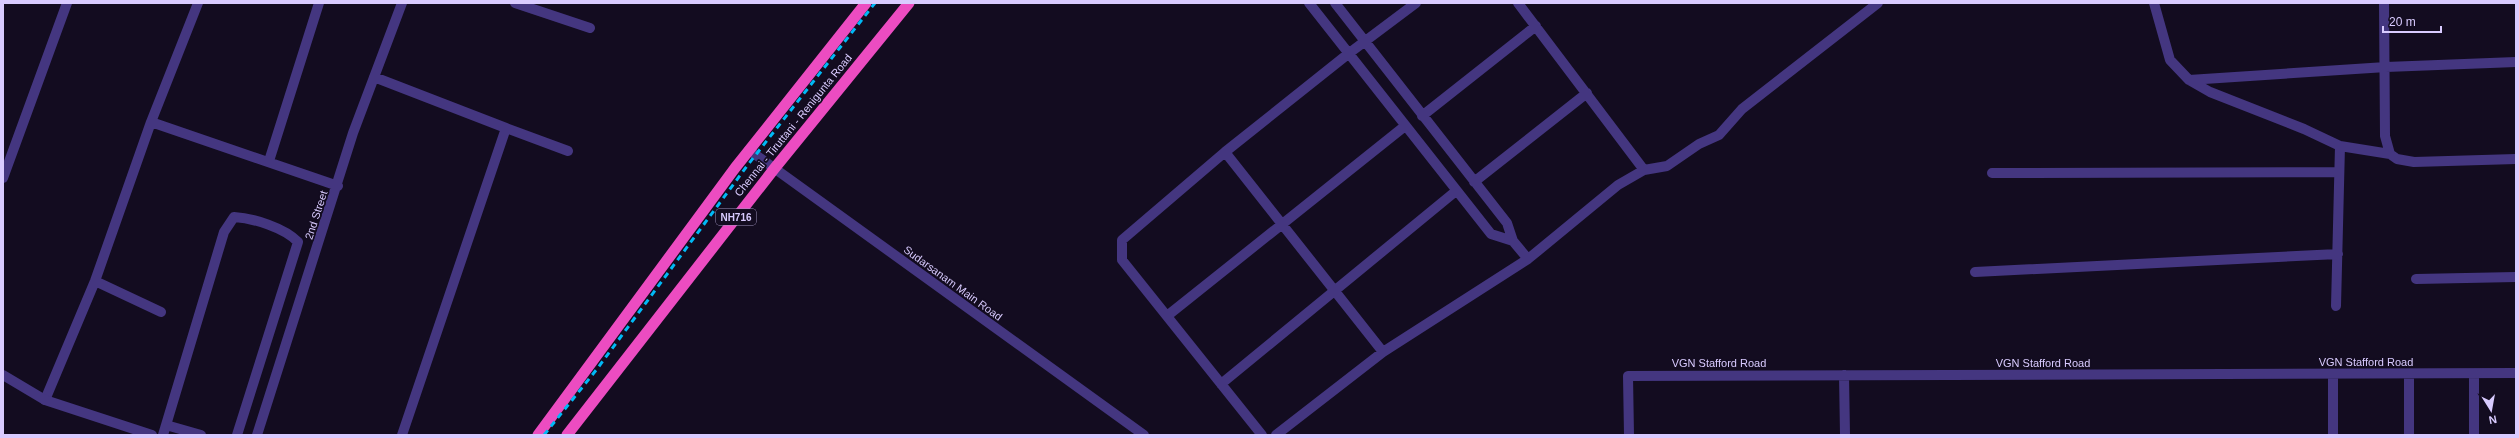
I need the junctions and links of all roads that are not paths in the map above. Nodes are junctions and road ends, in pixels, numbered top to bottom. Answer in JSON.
{"nodes":[{"id":1,"x":67,"y":3,"type":"edge"},
{"id":2,"x":198,"y":3,"type":"edge"},
{"id":3,"x":319,"y":3,"type":"edge"},
{"id":4,"x":402,"y":3,"type":"edge"},
{"id":5,"x":515,"y":3,"type":"edge"},
{"id":6,"x":866,"y":3,"type":"edge"},
{"id":7,"x":909,"y":3,"type":"edge"},
{"id":8,"x":1309,"y":3,"type":"edge"},
{"id":9,"x":1335,"y":3,"type":"edge"},
{"id":10,"x":1416,"y":3,"type":"edge"},
{"id":11,"x":1518,"y":3,"type":"edge"},
{"id":12,"x":1878,"y":3,"type":"edge"},
{"id":13,"x":2154,"y":3,"type":"edge"},
{"id":14,"x":2384,"y":3,"type":"edge"},
{"id":15,"x":1536,"y":26,"type":"junction"},
{"id":16,"x":590,"y":28,"type":"dead end"},
{"id":17,"x":1365,"y":41,"type":"junction"},
{"id":18,"x":1348,"y":54,"type":"junction"},
{"id":19,"x":2516,"y":62,"type":"edge"},
{"id":20,"x":2386,"y":67,"type":"junction"},
{"id":21,"x":374,"y":77,"type":"junction"},
{"id":22,"x":2189,"y":80,"type":"junction"},
{"id":23,"x":1586,"y":93,"type":"junction"},
{"id":24,"x":1422,"y":116,"type":"junction"},
{"id":25,"x":150,"y":122,"type":"junction"},
{"id":26,"x":1405,"y":126,"type":"junction"},
{"id":27,"x":506,"y":128,"type":"junction"},
{"id":28,"x":2340,"y":146,"type":"junction"},
{"id":29,"x":749,"y":150,"type":"junction"},
{"id":30,"x":568,"y":151,"type":"dead end"},
{"id":31,"x":1225,"y":152,"type":"junction"},
{"id":32,"x":2390,"y":154,"type":"junction"},
{"id":33,"x":2516,"y":159,"type":"edge"},
{"id":34,"x":270,"y":161,"type":"junction"},
{"id":35,"x":774,"y":169,"type":"junction"},
{"id":36,"x":1644,"y":170,"type":"junction"},
{"id":37,"x":2339,"y":172,"type":"junction"},
{"id":38,"x":1992,"y":173,"type":"dead end"},
{"id":39,"x":3,"y":178,"type":"edge"},
{"id":40,"x":1474,"y":182,"type":"junction"},
{"id":41,"x":338,"y":186,"type":"junction"},
{"id":42,"x":1456,"y":191,"type":"junction"},
{"id":43,"x":1281,"y":224,"type":"junction"},
{"id":44,"x":1513,"y":241,"type":"junction"},
{"id":45,"x":2338,"y":254,"type":"junction"},
{"id":46,"x":1528,"y":259,"type":"junction"},
{"id":47,"x":1975,"y":272,"type":"dead end"},
{"id":48,"x":2516,"y":277,"type":"edge"},
{"id":49,"x":2416,"y":279,"type":"dead end"},
{"id":50,"x":95,"y":281,"type":"junction"},
{"id":51,"x":1333,"y":290,"type":"junction"},
{"id":52,"x":2336,"y":306,"type":"dead end"},
{"id":53,"x":161,"y":312,"type":"dead end"},
{"id":54,"x":1167,"y":316,"type":"junction"},
{"id":55,"x":1383,"y":352,"type":"junction"},
{"id":56,"x":2516,"y":373,"type":"edge"},
{"id":57,"x":2333,"y":374,"type":"junction"},
{"id":58,"x":2409,"y":374,"type":"junction"},
{"id":59,"x":2474,"y":374,"type":"junction"},
{"id":60,"x":3,"y":375,"type":"edge"},
{"id":61,"x":1844,"y":375,"type":"junction"},
{"id":62,"x":1221,"y":384,"type":"junction"},
{"id":63,"x":45,"y":400,"type":"junction"},
{"id":64,"x":166,"y":425,"type":"junction"},
{"id":65,"x":152,"y":435,"type":"edge"},
{"id":66,"x":163,"y":435,"type":"edge"},
{"id":67,"x":201,"y":435,"type":"edge"},
{"id":68,"x":237,"y":435,"type":"edge"},
{"id":69,"x":257,"y":435,"type":"edge"},
{"id":70,"x":402,"y":435,"type":"edge"},
{"id":71,"x":538,"y":435,"type":"edge"},
{"id":72,"x":567,"y":435,"type":"edge"},
{"id":73,"x":1144,"y":435,"type":"edge"},
{"id":74,"x":1262,"y":435,"type":"edge"},
{"id":75,"x":1276,"y":435,"type":"edge"},
{"id":76,"x":1628,"y":435,"type":"edge"},
{"id":77,"x":1845,"y":435,"type":"edge"},
{"id":78,"x":2333,"y":435,"type":"edge"},
{"id":79,"x":2408,"y":435,"type":"edge"},
{"id":80,"x":2474,"y":435,"type":"edge"}],
"edges":[{"from":1,"to":39,"type":"street"},
{"from":2,"to":25,"type":"street"},
{"from":3,"to":34,"type":"street"},
{"from":4,"to":21,"type":"street","name":"2nd Street"},
{"from":5,"to":16,"type":"street"},
{"from":6,"to":29,"type":"highway","name":"Chennai - Tiruttani - Renigunta Road","number":"NH716"},
{"from":7,"to":35,"type":"highway","name":"Chennai - Tiruttani - Renigunta Road","number":"NH716"},
{"from":8,"to":18,"type":"street"},
{"from":9,"to":17,"type":"street"},
{"from":10,"to":17,"type":"street"},
{"from":11,"to":15,"type":"street"},
{"from":12,"to":36,"type":"street"},
{"from":13,"to":22,"type":"street"},
{"from":14,"to":20,"type":"street"},
{"from":15,"to":23,"type":"street"},
{"from":15,"to":24,"type":"street"},
{"from":17,"to":18,"type":"street"},
{"from":17,"to":24,"type":"street"},
{"from":18,"to":26,"type":"street"},
{"from":18,"to":31,"type":"street"},
{"from":19,"to":20,"type":"street"},
{"from":20,"to":22,"type":"street"},
{"from":20,"to":32,"type":"street"},
{"from":21,"to":27,"type":"street"},
{"from":21,"to":41,"type":"street","name":"2nd Street"},
{"from":22,"to":28,"type":"street"},
{"from":23,"to":36,"type":"street"},
{"from":23,"to":40,"type":"street"},
{"from":24,"to":40,"type":"street"},
{"from":25,"to":34,"type":"street"},
{"from":25,"to":50,"type":"street"},
{"from":26,"to":42,"type":"street"},
{"from":26,"to":43,"type":"street"},
{"from":27,"to":30,"type":"street"},
{"from":27,"to":70,"type":"street"},
{"from":28,"to":32,"type":"street"},
{"from":28,"to":37,"type":"street"},
{"from":29,"to":35,"type":"street","name":"Sudarsanam Main Road"},
{"from":29,"to":71,"type":"highway","name":"Chennai - Tiruttani - Renigunta Road","number":"NH716"},
{"from":31,"to":43,"type":"street"},
{"from":31,"to":54,"type":"street"},
{"from":32,"to":33,"type":"street"},
{"from":34,"to":41,"type":"street"},
{"from":35,"to":72,"type":"highway","name":"Chennai - Tiruttani - Renigunta Road","number":"NH716"},
{"from":35,"to":73,"type":"street","name":"Sudarsanam Main Road"},
{"from":36,"to":46,"type":"street"},
{"from":37,"to":38,"type":"street"},
{"from":37,"to":45,"type":"street"},
{"from":40,"to":44,"type":"street"},
{"from":41,"to":69,"type":"street","name":"2nd Street"},
{"from":42,"to":44,"type":"street"},
{"from":42,"to":51,"type":"street"},
{"from":43,"to":51,"type":"street"},
{"from":43,"to":54,"type":"street"},
{"from":44,"to":46,"type":"street"},
{"from":45,"to":47,"type":"street"},
{"from":45,"to":52,"type":"street"},
{"from":46,"to":55,"type":"street"},
{"from":48,"to":49,"type":"street"},
{"from":50,"to":53,"type":"street"},
{"from":50,"to":63,"type":"street"},
{"from":51,"to":55,"type":"street"},
{"from":51,"to":62,"type":"street"},
{"from":54,"to":62,"type":"street"},
{"from":55,"to":75,"type":"street"},
{"from":56,"to":59,"type":"street","name":"VGN Stafford Road"},
{"from":57,"to":58,"type":"street","name":"VGN Stafford Road"},
{"from":57,"to":61,"type":"street","name":"VGN Stafford Road"},
{"from":57,"to":78,"type":"street"},
{"from":58,"to":59,"type":"street","name":"VGN Stafford Road"},
{"from":58,"to":79,"type":"street"},
{"from":59,"to":80,"type":"street"},
{"from":60,"to":63,"type":"street"},
{"from":61,"to":76,"type":"street","name":"VGN Stafford Road"},
{"from":61,"to":77,"type":"street"},
{"from":62,"to":74,"type":"street"},
{"from":63,"to":65,"type":"street"},
{"from":64,"to":66,"type":"street"},
{"from":64,"to":67,"type":"street"},
{"from":64,"to":68,"type":"street"}]}
